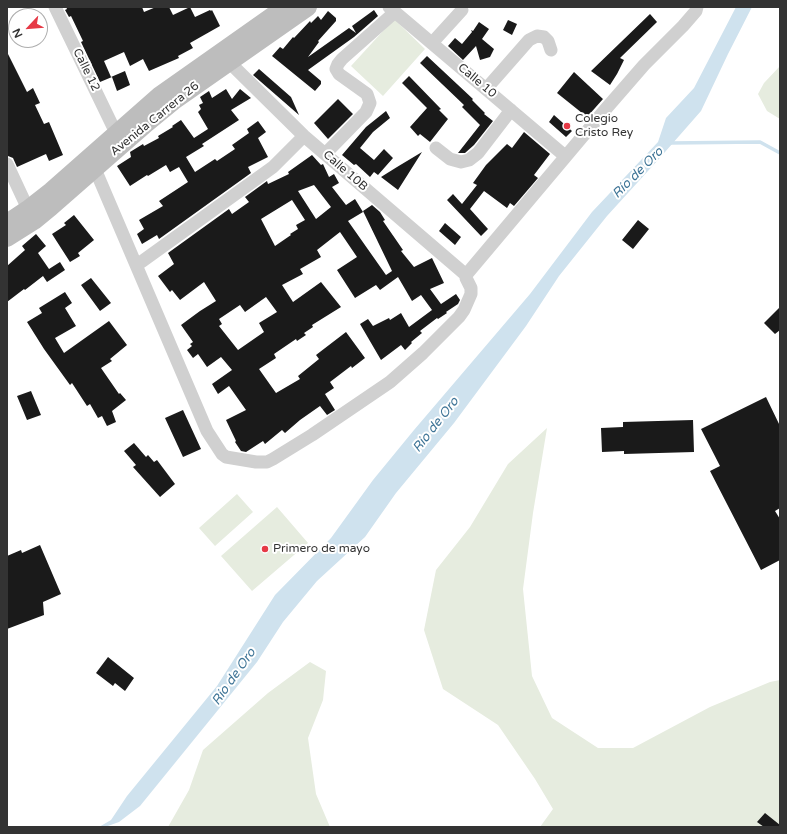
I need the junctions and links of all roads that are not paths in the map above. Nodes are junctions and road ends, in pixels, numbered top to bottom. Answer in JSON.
{"nodes":[{"id":1,"x":55,"y":7,"type":"edge"},
{"id":2,"x":308,"y":7,"type":"edge"},
{"id":3,"x":697,"y":7,"type":"edge"},
{"id":4,"x":392,"y":9,"type":"edge"},
{"id":5,"x":286,"y":10,"type":"edge"},
{"id":6,"x":462,"y":10,"type":"dead end"},
{"id":7,"x":432,"y":43,"type":"junction"},
{"id":8,"x":551,"y":50,"type":"dead end"},
{"id":9,"x":230,"y":62,"type":"junction"},
{"id":10,"x":486,"y":89,"type":"junction"},
{"id":11,"x":511,"y":110,"type":"junction"},
{"id":12,"x":116,"y":133,"type":"junction"},
{"id":13,"x":304,"y":136,"type":"junction"},
{"id":14,"x":436,"y":148,"type":"dead end"},
{"id":15,"x":325,"y":154,"type":"junction"},
{"id":16,"x":565,"y":156,"type":"junction"},
{"id":17,"x":7,"y":164,"type":"edge"},
{"id":18,"x":95,"y":169,"type":"junction"},
{"id":19,"x":28,"y":209,"type":"junction"},
{"id":20,"x":7,"y":223,"type":"edge"},
{"id":21,"x":7,"y":238,"type":"edge"},
{"id":22,"x":137,"y":265,"type":"junction"},
{"id":23,"x":466,"y":275,"type":"junction"}],
"edges":[{"from":1,"to":12,"type":"street","name":"Calle 12"},
{"from":2,"to":5,"type":"main road","name":"Avenida Carrera 26"},
{"from":3,"to":16,"type":"street"},
{"from":4,"to":7,"type":"street","name":"Calle 10"},
{"from":4,"to":15,"type":"street"},
{"from":5,"to":9,"type":"main road","name":"Avenida Carrera 26"},
{"from":5,"to":12,"type":"main road","name":"Avenida Carrera 26"},
{"from":6,"to":7,"type":"street"},
{"from":7,"to":10,"type":"street","name":"Calle 10"},
{"from":8,"to":10,"type":"street"},
{"from":9,"to":13,"type":"street","name":"Calle 10B"},
{"from":9,"to":18,"type":"main road","name":"Avenida Carrera 26"},
{"from":10,"to":11,"type":"street","name":"Calle 10"},
{"from":11,"to":14,"type":"street"},
{"from":11,"to":16,"type":"street","name":"Calle 10"},
{"from":12,"to":19,"type":"main road","name":"Avenida Carrera 26"},
{"from":13,"to":15,"type":"street","name":"Calle 10B"},
{"from":13,"to":22,"type":"street"},
{"from":15,"to":23,"type":"street","name":"Calle 10B"},
{"from":16,"to":23,"type":"street"},
{"from":17,"to":19,"type":"street"},
{"from":18,"to":21,"type":"main road","name":"Avenida Carrera 26"},
{"from":18,"to":22,"type":"street"},
{"from":19,"to":20,"type":"main road","name":"Avenida Carrera 26"},
{"from":22,"to":23,"type":"street"}]}
